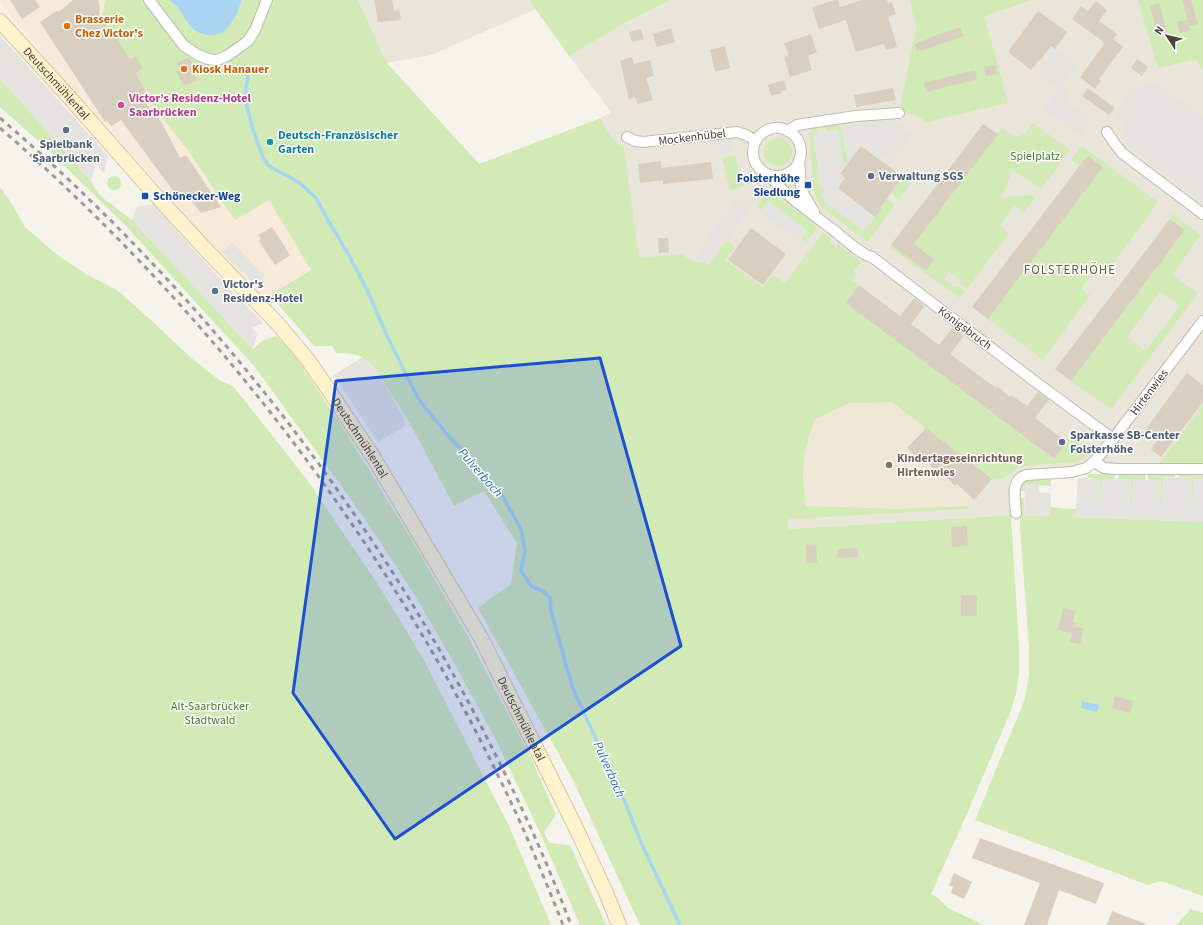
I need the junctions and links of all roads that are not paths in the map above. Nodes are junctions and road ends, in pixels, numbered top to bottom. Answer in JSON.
{"nodes":[{"id":1,"x":149,"y":0,"type":"edge"},
{"id":2,"x":267,"y":0,"type":"edge"},
{"id":3,"x":0,"y":20,"type":"edge"},
{"id":4,"x":899,"y":113,"type":"dead end"},
{"id":5,"x":788,"y":131,"type":"junction"},
{"id":6,"x":1107,"y":132,"type":"dead end"},
{"id":7,"x":627,"y":137,"type":"dead end"},
{"id":8,"x":756,"y":141,"type":"junction"},
{"id":9,"x":799,"y":160,"type":"junction"},
{"id":10,"x":768,"y":174,"type":"junction"},
{"id":11,"x":1203,"y":214,"type":"edge"},
{"id":12,"x":817,"y":217,"type":"junction"},
{"id":13,"x":1203,"y":322,"type":"edge"},
{"id":14,"x":1113,"y":439,"type":"junction"},
{"id":15,"x":1094,"y":462,"type":"junction"},
{"id":16,"x":1203,"y":469,"type":"edge"},
{"id":17,"x":1016,"y":513,"type":"dead end"},
{"id":18,"x":619,"y":925,"type":"edge"}],
"edges":[{"from":1,"to":2,"type":"street"},
{"from":3,"to":18,"type":"main road","name":"Deutschmühlental"},
{"from":4,"to":5,"type":"street"},
{"from":5,"to":8,"type":"street"},
{"from":5,"to":9,"type":"street","name":"Königsbruch"},
{"from":6,"to":11,"type":"street"},
{"from":7,"to":8,"type":"street","name":"Mockenhübel"},
{"from":8,"to":10,"type":"street","name":"Königsbruch"},
{"from":9,"to":10,"type":"street"},
{"from":9,"to":12,"type":"street","name":"Königsbruch"},
{"from":10,"to":12,"type":"street","name":"Königsbruch"},
{"from":12,"to":14,"type":"street","name":"Königsbruch"},
{"from":13,"to":14,"type":"street","name":"Hirtenwies"},
{"from":14,"to":15,"type":"street","name":"Hirtenwies"},
{"from":15,"to":16,"type":"street"},
{"from":15,"to":17,"type":"street"}]}
